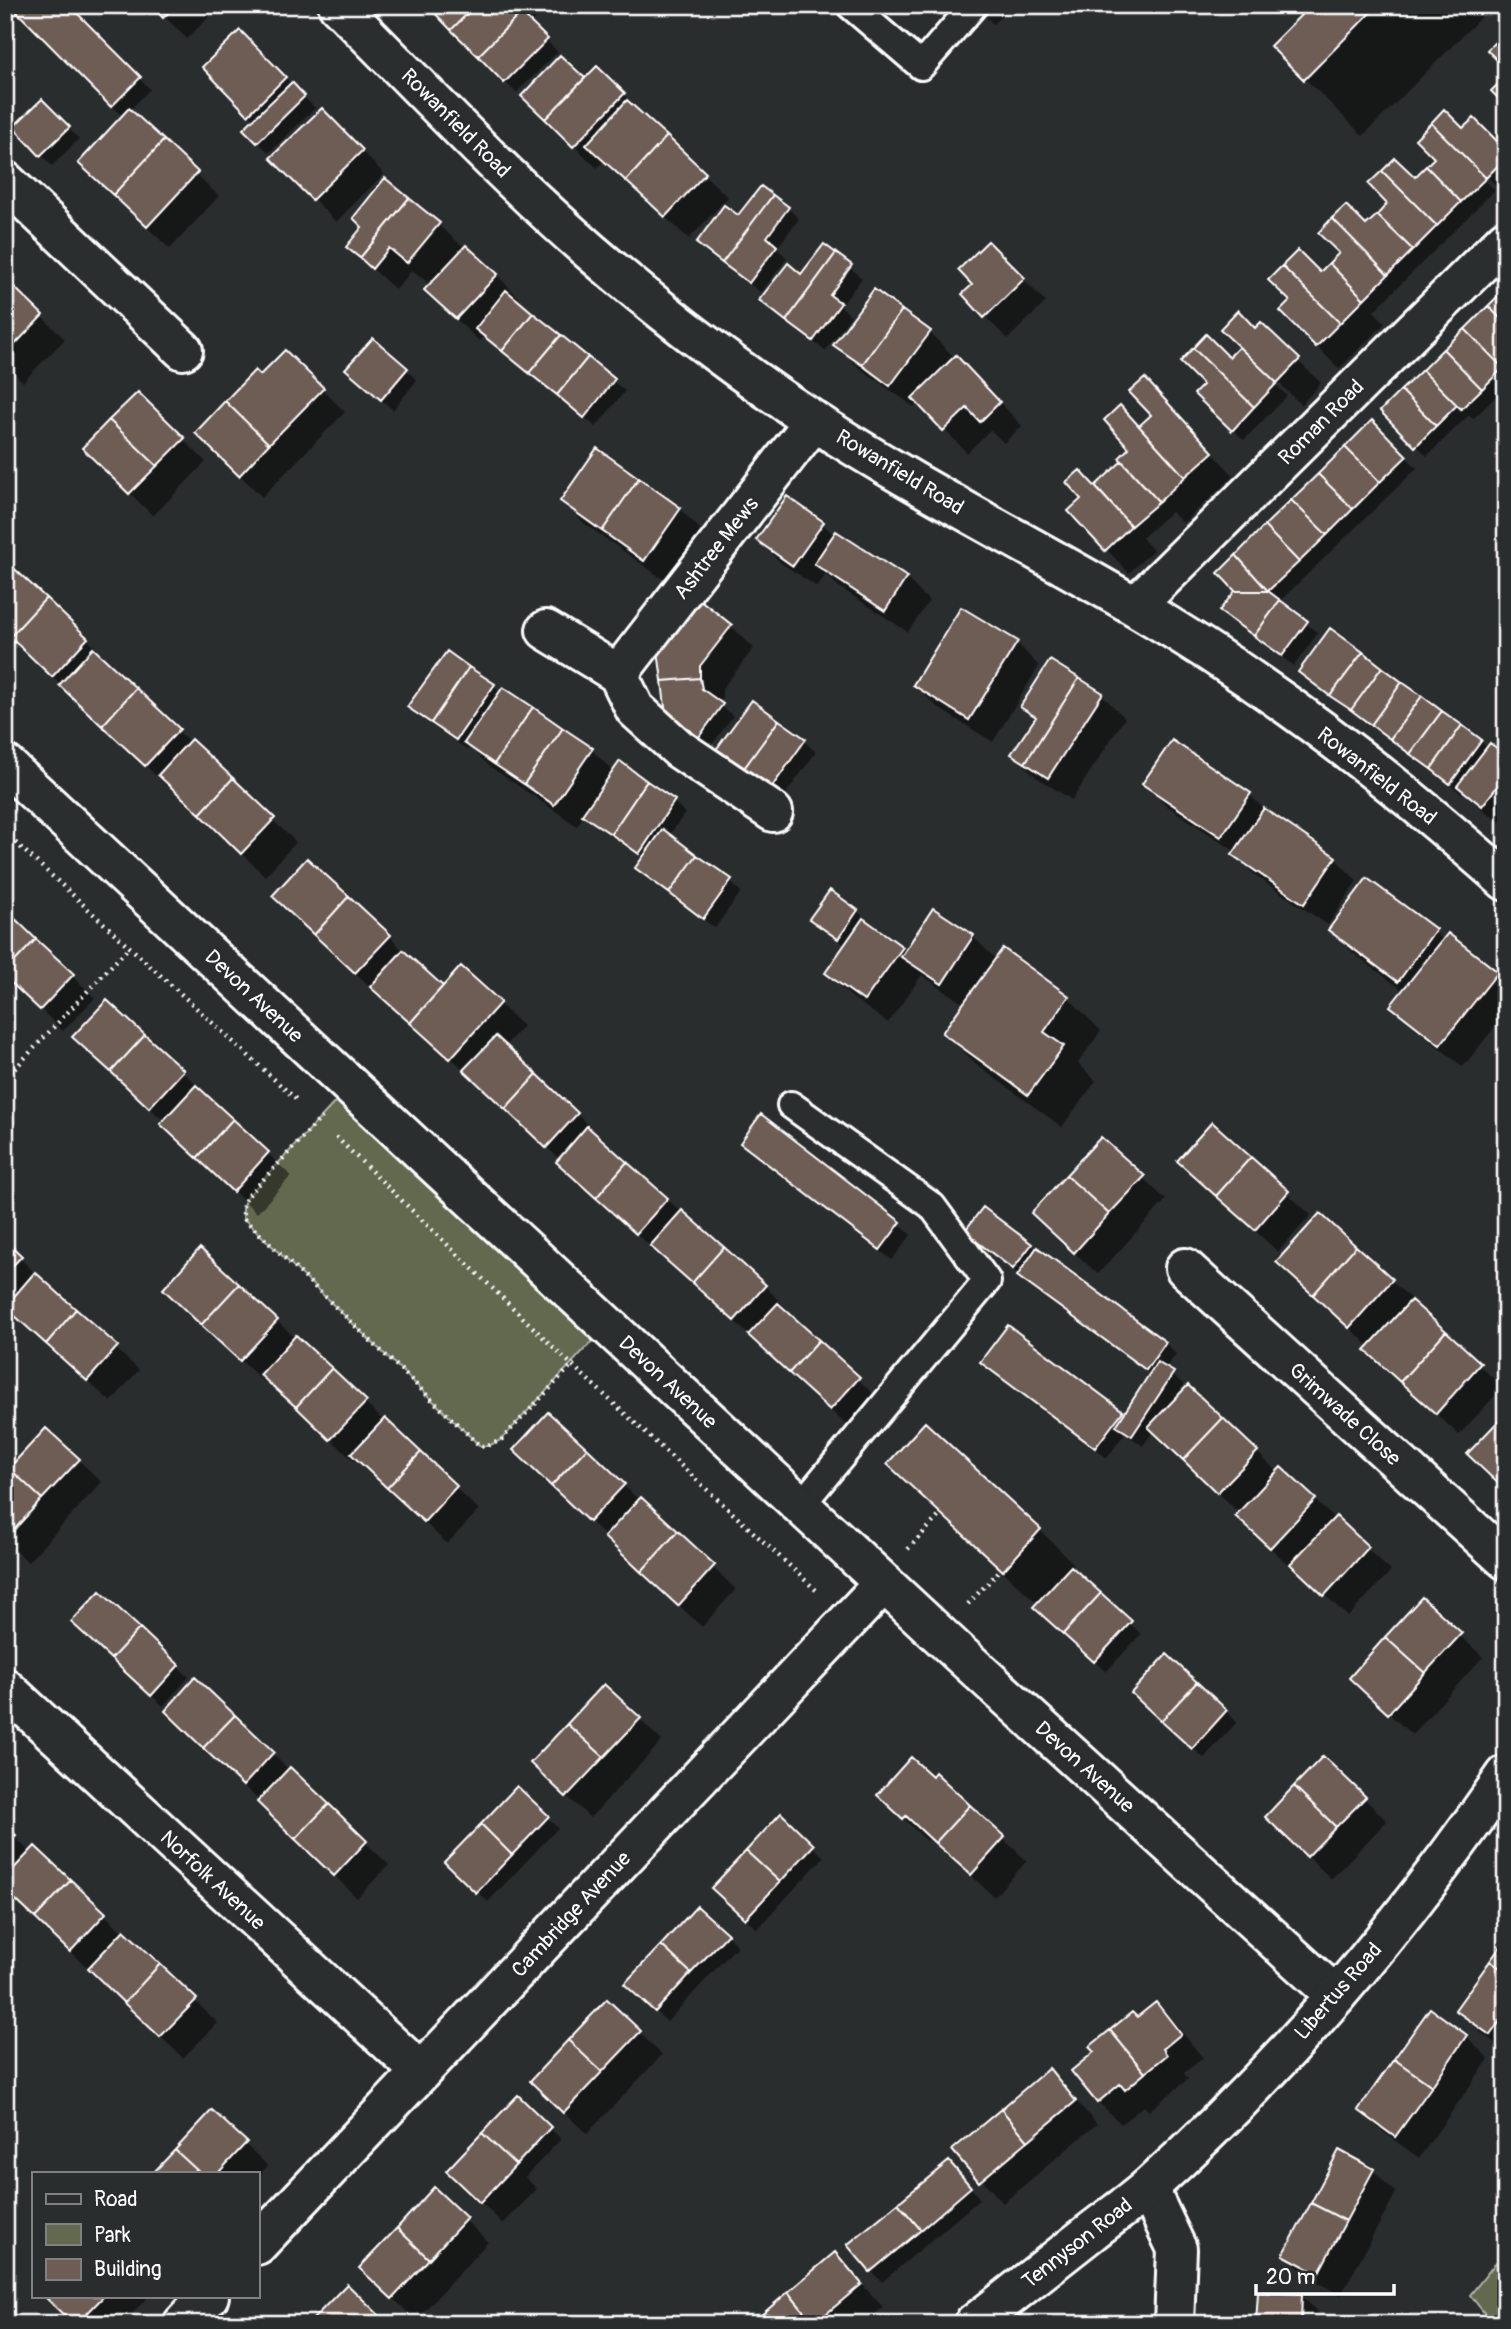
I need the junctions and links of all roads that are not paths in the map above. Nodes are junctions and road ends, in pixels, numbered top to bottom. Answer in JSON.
{"nodes":[{"id":1,"x":338,"y":5,"type":"edge"},
{"id":2,"x":850,"y":5,"type":"edge"},
{"id":3,"x":974,"y":5,"type":"edge"},
{"id":4,"x":5,"y":181,"type":"edge"},
{"id":5,"x":1506,"y":239,"type":"edge"},
{"id":6,"x":183,"y":351,"type":"dead end"},
{"id":7,"x":814,"y":421,"type":"junction"},
{"id":8,"x":1135,"y":606,"type":"junction"},
{"id":9,"x":546,"y":630,"type":"dead end"},
{"id":10,"x":618,"y":674,"type":"junction"},
{"id":11,"x":5,"y":764,"type":"edge"},
{"id":12,"x":773,"y":812,"type":"dead end"},
{"id":13,"x":1506,"y":881,"type":"edge"},
{"id":14,"x":791,"y":1105,"type":"dead end"},
{"id":15,"x":1185,"y":1268,"type":"dead end"},
{"id":16,"x":801,"y":1506,"type":"junction"},
{"id":17,"x":1506,"y":1560,"type":"edge"},
{"id":18,"x":884,"y":1583,"type":"junction"},
{"id":19,"x":5,"y":1688,"type":"edge"},
{"id":20,"x":1506,"y":1775,"type":"edge"},
{"id":21,"x":1336,"y":1996,"type":"junction"},
{"id":22,"x":421,"y":2072,"type":"junction"},
{"id":23,"x":1148,"y":2188,"type":"junction"},
{"id":24,"x":259,"y":2243,"type":"edge"},
{"id":25,"x":207,"y":2298,"type":"edge"},
{"id":26,"x":183,"y":2324,"type":"edge"},
{"id":27,"x":974,"y":2324,"type":"edge"},
{"id":28,"x":1174,"y":2324,"type":"edge"}],
"edges":[{"from":1,"to":7,"type":"street","name":"Rowanfield Road"},
{"from":2,"to":3,"type":"lane"},
{"from":4,"to":6,"type":"street"},
{"from":5,"to":8,"type":"street","name":"Roman Road"},
{"from":7,"to":8,"type":"street","name":"Rowanfield Road"},
{"from":7,"to":10,"type":"street","name":"Ashtree Mews"},
{"from":8,"to":13,"type":"street","name":"Rowanfield Road"},
{"from":9,"to":10,"type":"street"},
{"from":10,"to":12,"type":"street"},
{"from":11,"to":16,"type":"street","name":"Devon Avenue"},
{"from":14,"to":16,"type":"lane"},
{"from":15,"to":17,"type":"street","name":"Grimwade Close"},
{"from":16,"to":18,"type":"street","name":"Devon Avenue"},
{"from":18,"to":21,"type":"street","name":"Devon Avenue"},
{"from":18,"to":22,"type":"street","name":"Cambridge Avenue"},
{"from":19,"to":22,"type":"street","name":"Norfolk Avenue"},
{"from":20,"to":21,"type":"street","name":"Libertus Road"},
{"from":21,"to":23,"type":"street","name":"Libertus Road"},
{"from":22,"to":24,"type":"street","name":"Cambridge Avenue"},
{"from":23,"to":27,"type":"street","name":"Tennyson Road"},
{"from":23,"to":28,"type":"street"},
{"from":25,"to":26,"type":"street"}]}
